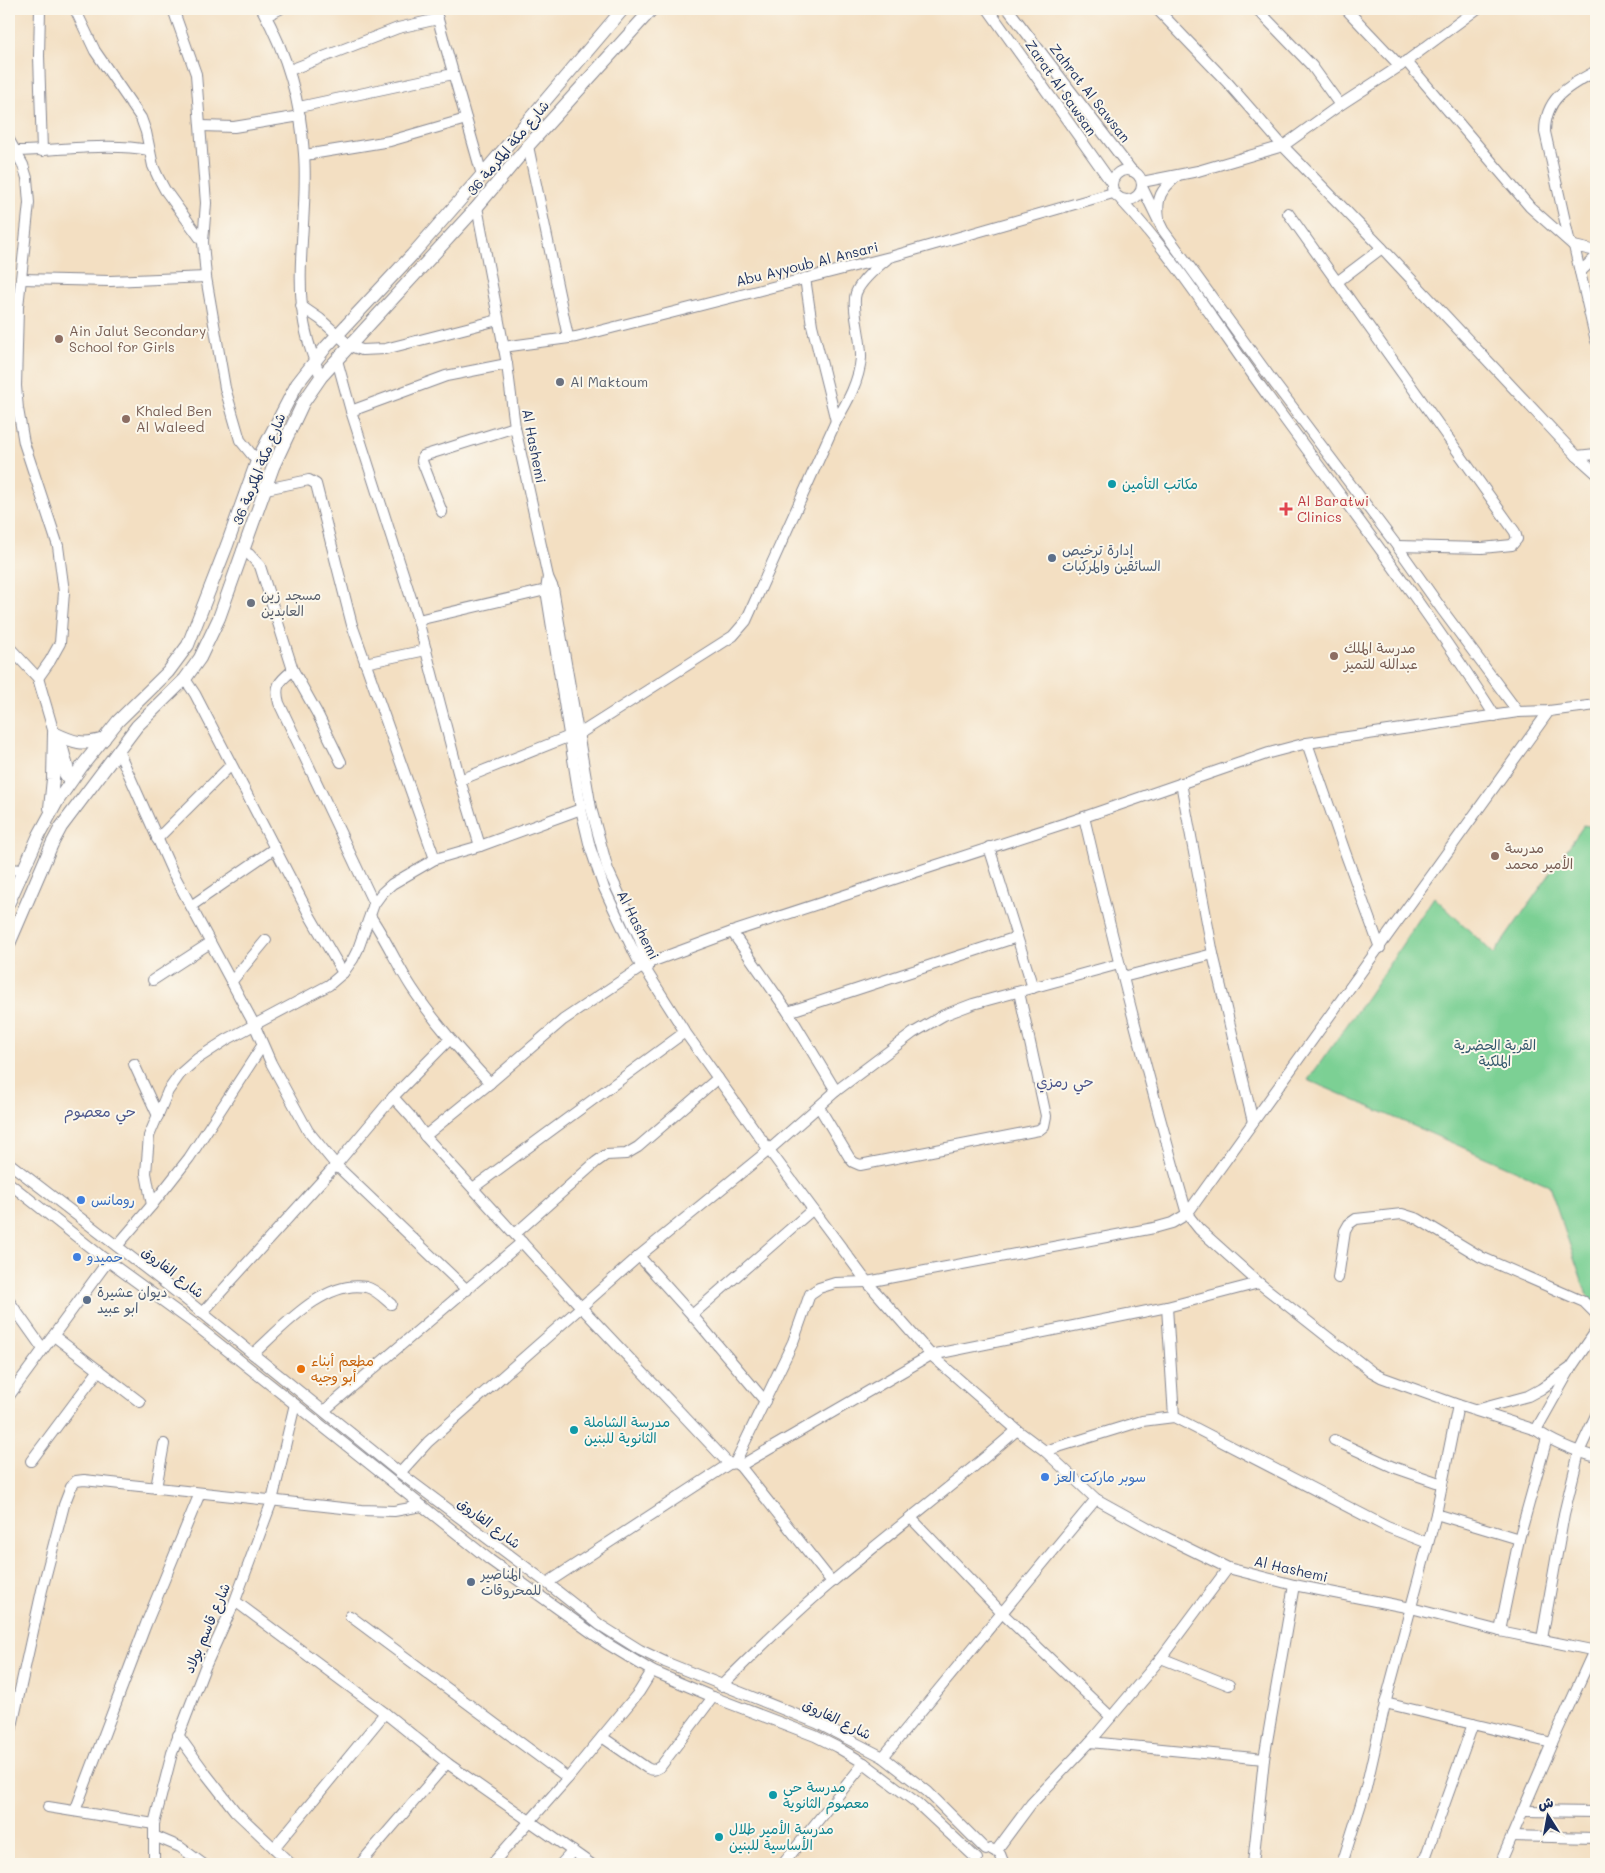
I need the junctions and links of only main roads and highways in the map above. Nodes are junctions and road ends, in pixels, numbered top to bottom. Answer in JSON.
{"nodes":[{"id":1,"x":652,"y":9,"type":"edge"},
{"id":2,"x":618,"y":11,"type":"edge"},
{"id":3,"x":104,"y":739,"type":"junction"},
{"id":4,"x":95,"y":780,"type":"junction"},
{"id":5,"x":70,"y":782,"type":"junction"},
{"id":6,"x":49,"y":815,"type":"junction"},
{"id":7,"x":52,"y":844,"type":"junction"},
{"id":8,"x":9,"y":902,"type":"edge"},
{"id":9,"x":9,"y":944,"type":"edge"}],
"edges":[{"from":1,"to":4,"type":"main road","name":"شارع مكة المكرمة 36"},
{"from":2,"to":3,"type":"main road","name":"شارع مكة المكرمة 36"},
{"from":3,"to":5,"type":"main road","name":"شارع مكة المكرمة 36"},
{"from":3,"to":6,"type":"main road"},
{"from":4,"to":5,"type":"main road"},
{"from":4,"to":7,"type":"main road","name":"شارع مكة المكرمة 36"},
{"from":5,"to":6,"type":"main road","name":"شارع مكة المكرمة 36"},
{"from":5,"to":7,"type":"main road"},
{"from":6,"to":8,"type":"main road","name":"شارع مكة المكرمة 36"},
{"from":7,"to":9,"type":"main road","name":"شارع مكة المكرمة 36"}]}
